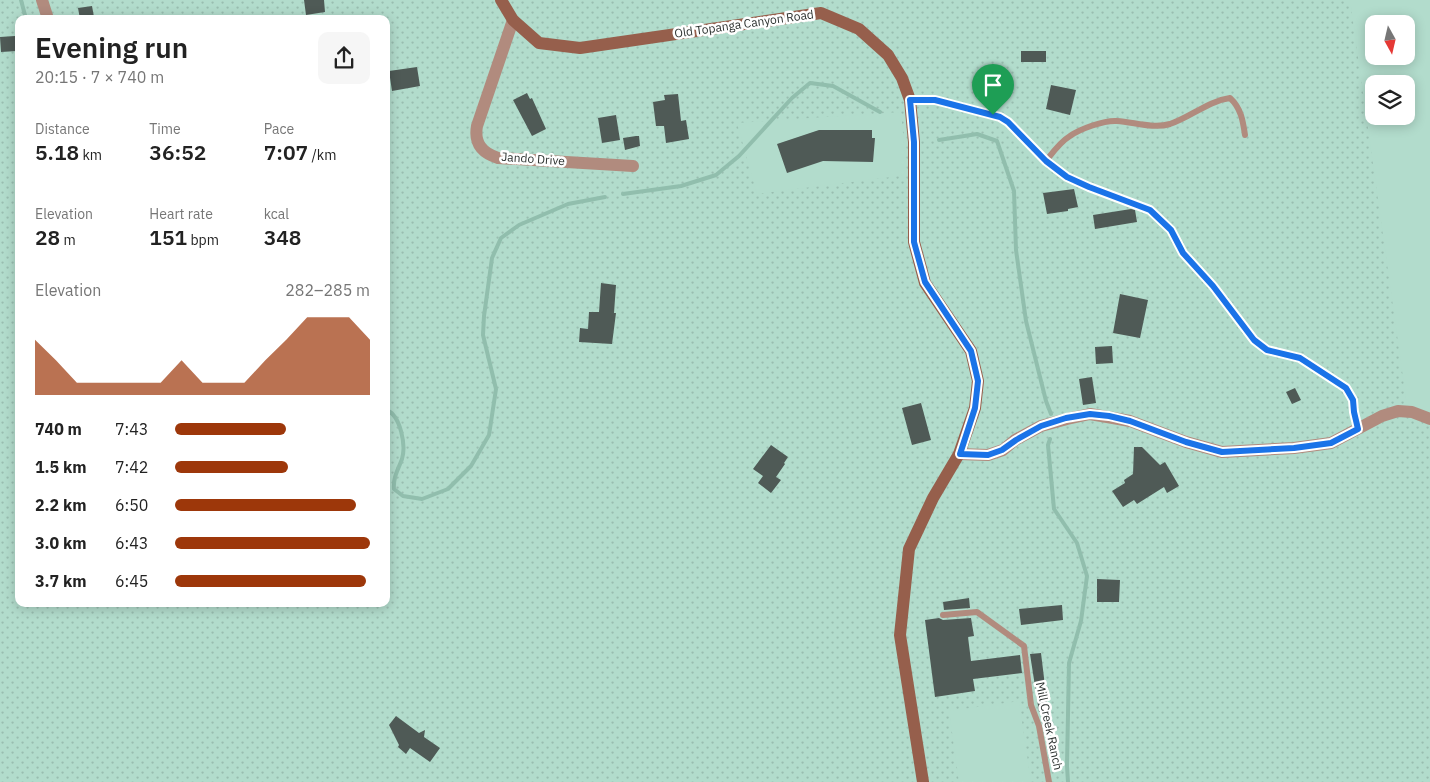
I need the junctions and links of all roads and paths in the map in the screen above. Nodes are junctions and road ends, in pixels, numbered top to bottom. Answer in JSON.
{"nodes":[{"id":1,"x":42,"y":0,"type":"edge"},
{"id":2,"x":500,"y":0,"type":"edge"},
{"id":3,"x":47,"y":15,"type":"edge"},
{"id":4,"x":512,"y":20,"type":"junction"},
{"id":5,"x":910,"y":100,"type":"junction"},
{"id":6,"x":1245,"y":135,"type":"dead end"},
{"id":7,"x":1046,"y":161,"type":"junction"},
{"id":8,"x":633,"y":166,"type":"dead end"},
{"id":9,"x":1430,"y":419,"type":"edge"},
{"id":10,"x":1358,"y":429,"type":"junction"},
{"id":11,"x":960,"y":454,"type":"junction"},
{"id":12,"x":943,"y":615,"type":"dead end"},
{"id":13,"x":923,"y":782,"type":"edge"},
{"id":14,"x":1049,"y":782,"type":"edge"}],
"edges":[{"from":1,"to":3,"type":"street"},
{"from":2,"to":4,"type":"main road","name":"Old Topanga Canyon Road"},
{"from":4,"to":5,"type":"main road","name":"Old Topanga Canyon Road"},
{"from":4,"to":8,"type":"street","name":"Jando Drive"},
{"from":5,"to":7,"type":"lane"},
{"from":5,"to":11,"type":"main road","name":"Old Topanga Canyon Road"},
{"from":6,"to":7,"type":"lane"},
{"from":7,"to":10,"type":"lane"},
{"from":9,"to":10,"type":"street"},
{"from":10,"to":11,"type":"street"},
{"from":11,"to":13,"type":"main road","name":"Old Topanga Canyon Road"},
{"from":12,"to":14,"type":"lane","name":"Mill Creek Ranch"}]}
